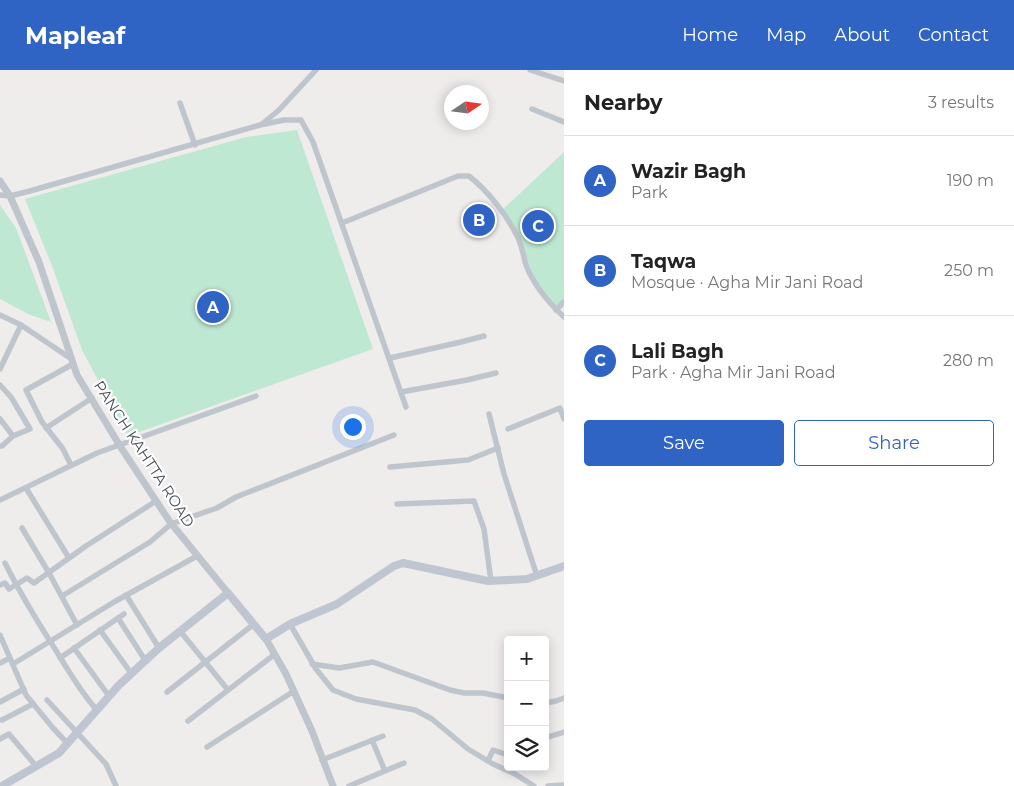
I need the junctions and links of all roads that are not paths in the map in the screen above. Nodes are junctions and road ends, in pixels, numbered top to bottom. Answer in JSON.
{"nodes":[{"id":1,"x":316,"y":70,"type":"edge"},
{"id":2,"x":530,"y":70,"type":"edge"},
{"id":3,"x":564,"y":81,"type":"edge"},
{"id":4,"x":180,"y":103,"type":"dead end"},
{"id":5,"x":532,"y":109,"type":"dead end"},
{"id":6,"x":564,"y":122,"type":"edge"},
{"id":7,"x":260,"y":125,"type":"junction"},
{"id":8,"x":195,"y":144,"type":"junction"},
{"id":9,"x":0,"y":181,"type":"edge"},
{"id":10,"x":0,"y":195,"type":"edge"},
{"id":11,"x":10,"y":196,"type":"junction"},
{"id":12,"x":342,"y":223,"type":"junction"},
{"id":13,"x":564,"y":302,"type":"edge"},
{"id":14,"x":556,"y":310,"type":"junction"},
{"id":15,"x":0,"y":315,"type":"edge"},
{"id":16,"x":564,"y":317,"type":"edge"},
{"id":17,"x":21,"y":324,"type":"junction"},
{"id":18,"x":484,"y":336,"type":"dead end"},
{"id":19,"x":390,"y":358,"type":"junction"},
{"id":20,"x":71,"y":361,"type":"junction"},
{"id":21,"x":0,"y":369,"type":"edge"},
{"id":22,"x":496,"y":373,"type":"dead end"},
{"id":23,"x":0,"y":385,"type":"edge"},
{"id":24,"x":401,"y":392,"type":"junction"},
{"id":25,"x":256,"y":396,"type":"dead end"},
{"id":26,"x":92,"y":398,"type":"junction"},
{"id":27,"x":406,"y":407,"type":"dead end"},
{"id":28,"x":489,"y":414,"type":"dead end"},
{"id":29,"x":0,"y":419,"type":"edge"},
{"id":30,"x":564,"y":419,"type":"edge"},
{"id":31,"x":46,"y":428,"type":"junction"},
{"id":32,"x":508,"y":429,"type":"dead end"},
{"id":33,"x":394,"y":435,"type":"dead end"},
{"id":34,"x":13,"y":436,"type":"junction"},
{"id":35,"x":0,"y":446,"type":"edge"},
{"id":36,"x":120,"y":446,"type":"junction"},
{"id":37,"x":498,"y":448,"type":"junction"},
{"id":38,"x":72,"y":465,"type":"junction"},
{"id":39,"x":390,"y":467,"type":"dead end"},
{"id":40,"x":26,"y":488,"type":"junction"},
{"id":41,"x":0,"y":500,"type":"edge"},
{"id":42,"x":156,"y":501,"type":"junction"},
{"id":43,"x":397,"y":504,"type":"dead end"},
{"id":44,"x":171,"y":524,"type":"junction"},
{"id":45,"x":22,"y":528,"type":"dead end"},
{"id":46,"x":197,"y":556,"type":"junction"},
{"id":47,"x":69,"y":558,"type":"junction"},
{"id":48,"x":5,"y":563,"type":"dead end"},
{"id":49,"x":564,"y":566,"type":"edge"},
{"id":50,"x":49,"y":573,"type":"junction"},
{"id":51,"x":537,"y":576,"type":"junction"},
{"id":52,"x":491,"y":581,"type":"junction"},
{"id":53,"x":0,"y":585,"type":"edge"},
{"id":54,"x":16,"y":585,"type":"junction"},
{"id":55,"x":228,"y":593,"type":"junction"},
{"id":56,"x":126,"y":595,"type":"junction"},
{"id":57,"x":62,"y":596,"type":"junction"},
{"id":58,"x":124,"y":614,"type":"dead end"},
{"id":59,"x":118,"y":618,"type":"junction"},
{"id":60,"x":254,"y":624,"type":"junction"},
{"id":61,"x":290,"y":624,"type":"junction"},
{"id":62,"x":77,"y":625,"type":"junction"},
{"id":63,"x":100,"y":630,"type":"junction"},
{"id":64,"x":180,"y":631,"type":"junction"},
{"id":65,"x":0,"y":634,"type":"edge"},
{"id":66,"x":266,"y":639,"type":"junction"},
{"id":67,"x":50,"y":642,"type":"junction"},
{"id":68,"x":74,"y":648,"type":"junction"},
{"id":69,"x":158,"y":648,"type":"junction"},
{"id":70,"x":275,"y":654,"type":"junction"},
{"id":71,"x":10,"y":658,"type":"junction"},
{"id":72,"x":60,"y":658,"type":"junction"},
{"id":73,"x":145,"y":660,"type":"junction"},
{"id":74,"x":205,"y":662,"type":"junction"},
{"id":75,"x":0,"y":663,"type":"edge"},
{"id":76,"x":13,"y":664,"type":"junction"},
{"id":77,"x":312,"y":664,"type":"junction"},
{"id":78,"x":131,"y":673,"type":"junction"},
{"id":79,"x":24,"y":689,"type":"junction"},
{"id":80,"x":228,"y":690,"type":"junction"},
{"id":81,"x":294,"y":691,"type":"junction"},
{"id":82,"x":167,"y":692,"type":"dead end"},
{"id":83,"x":109,"y":696,"type":"junction"},
{"id":84,"x":504,"y":697,"type":"edge"},
{"id":85,"x":564,"y":698,"type":"edge"},
{"id":86,"x":47,"y":700,"type":"dead end"},
{"id":87,"x":0,"y":702,"type":"edge"},
{"id":88,"x":549,"y":703,"type":"edge"},
{"id":89,"x":34,"y":704,"type":"junction"},
{"id":90,"x":96,"y":709,"type":"junction"},
{"id":91,"x":2,"y":720,"type":"dead end"},
{"id":92,"x":188,"y":721,"type":"dead end"},
{"id":93,"x":78,"y":732,"type":"junction"},
{"id":94,"x":564,"y":732,"type":"edge"},
{"id":95,"x":383,"y":736,"type":"dead end"},
{"id":96,"x":549,"y":737,"type":"edge"},
{"id":97,"x":0,"y":740,"type":"edge"},
{"id":98,"x":372,"y":740,"type":"junction"},
{"id":99,"x":68,"y":744,"type":"junction"},
{"id":100,"x":207,"y":747,"type":"dead end"},
{"id":101,"x":504,"y":754,"type":"edge"},
{"id":102,"x":322,"y":760,"type":"junction"},
{"id":103,"x":488,"y":761,"type":"junction"},
{"id":104,"x":404,"y":763,"type":"dead end"},
{"id":105,"x":36,"y":766,"type":"junction"},
{"id":106,"x":384,"y":771,"type":"junction"},
{"id":107,"x":0,"y":780,"type":"edge"},
{"id":108,"x":564,"y":785,"type":"edge"},
{"id":109,"x":3,"y":786,"type":"edge"},
{"id":110,"x":116,"y":786,"type":"edge"},
{"id":111,"x":333,"y":786,"type":"edge"},
{"id":112,"x":349,"y":786,"type":"edge"},
{"id":113,"x":534,"y":786,"type":"edge"},
{"id":114,"x":548,"y":786,"type":"edge"}],
"edges":[{"from":1,"to":7,"type":"street"},
{"from":2,"to":3,"type":"street"},
{"from":4,"to":8,"type":"street"},
{"from":5,"to":6,"type":"street"},
{"from":7,"to":8,"type":"street"},
{"from":7,"to":12,"type":"street"},
{"from":8,"to":11,"type":"street"},
{"from":9,"to":11,"type":"street","name":"PANCH KAHTTA ROAD"},
{"from":10,"to":11,"type":"street"},
{"from":11,"to":20,"type":"street","name":"PANCH KAHTTA ROAD"},
{"from":12,"to":14,"type":"street"},
{"from":12,"to":19,"type":"street"},
{"from":13,"to":14,"type":"street"},
{"from":14,"to":16,"type":"street"},
{"from":15,"to":17,"type":"street"},
{"from":17,"to":20,"type":"street"},
{"from":17,"to":21,"type":"street"},
{"from":18,"to":19,"type":"street"},
{"from":19,"to":24,"type":"street"},
{"from":20,"to":26,"type":"street","name":"PANCH KAHTTA ROAD"},
{"from":20,"to":31,"type":"street"},
{"from":22,"to":24,"type":"street"},
{"from":23,"to":34,"type":"street"},
{"from":24,"to":27,"type":"street"},
{"from":25,"to":36,"type":"street"},
{"from":26,"to":31,"type":"street"},
{"from":26,"to":36,"type":"street","name":"PANCH KAHTTA ROAD"},
{"from":28,"to":37,"type":"street"},
{"from":29,"to":34,"type":"street"},
{"from":30,"to":32,"type":"street"},
{"from":31,"to":38,"type":"street"},
{"from":33,"to":44,"type":"street"},
{"from":34,"to":35,"type":"street"},
{"from":36,"to":38,"type":"street"},
{"from":36,"to":42,"type":"street","name":"PANCH KAHTTA ROAD"},
{"from":37,"to":39,"type":"street"},
{"from":37,"to":51,"type":"street"},
{"from":38,"to":40,"type":"street"},
{"from":40,"to":41,"type":"street"},
{"from":40,"to":47,"type":"street"},
{"from":42,"to":44,"type":"street","name":"PANCH KAHTTA ROAD"},
{"from":42,"to":47,"type":"street"},
{"from":43,"to":52,"type":"street"},
{"from":44,"to":46,"type":"street","name":"PANCH KAHTTA ROAD"},
{"from":44,"to":57,"type":"street"},
{"from":45,"to":50,"type":"street"},
{"from":46,"to":55,"type":"street","name":"PANCH KAHTTA ROAD"},
{"from":46,"to":56,"type":"street"},
{"from":47,"to":50,"type":"street"},
{"from":48,"to":54,"type":"street"},
{"from":49,"to":51,"type":"main road"},
{"from":50,"to":54,"type":"street"},
{"from":50,"to":57,"type":"street"},
{"from":51,"to":52,"type":"main road"},
{"from":52,"to":61,"type":"main road"},
{"from":53,"to":54,"type":"street"},
{"from":54,"to":67,"type":"street"},
{"from":55,"to":60,"type":"main road","name":"PANCH KAHTTA ROAD"},
{"from":55,"to":64,"type":"main road"},
{"from":56,"to":62,"type":"street"},
{"from":56,"to":69,"type":"street"},
{"from":57,"to":62,"type":"street"},
{"from":58,"to":59,"type":"street"},
{"from":59,"to":63,"type":"street"},
{"from":59,"to":73,"type":"street"},
{"from":60,"to":66,"type":"main road","name":"PANCH KAHTTA ROAD"},
{"from":60,"to":74,"type":"street"},
{"from":61,"to":66,"type":"main road"},
{"from":61,"to":77,"type":"street"},
{"from":62,"to":67,"type":"street"},
{"from":63,"to":68,"type":"street"},
{"from":63,"to":78,"type":"street"},
{"from":64,"to":69,"type":"main road"},
{"from":64,"to":74,"type":"street"},
{"from":65,"to":71,"type":"street"},
{"from":66,"to":70,"type":"street","name":"PANCH KAHTTA ROAD"},
{"from":67,"to":72,"type":"street"},
{"from":67,"to":76,"type":"street"},
{"from":68,"to":72,"type":"street"},
{"from":68,"to":83,"type":"street"},
{"from":69,"to":73,"type":"main road"},
{"from":70,"to":80,"type":"street"},
{"from":70,"to":81,"type":"street","name":"PANCH KAHTTA ROAD"},
{"from":71,"to":75,"type":"street"},
{"from":71,"to":76,"type":"street"},
{"from":72,"to":90,"type":"street"},
{"from":73,"to":78,"type":"main road"},
{"from":74,"to":80,"type":"street"},
{"from":74,"to":82,"type":"street"},
{"from":76,"to":79,"type":"street"},
{"from":77,"to":84,"type":"street"},
{"from":77,"to":103,"type":"street"},
{"from":78,"to":83,"type":"main road"},
{"from":79,"to":87,"type":"street"},
{"from":79,"to":89,"type":"street"},
{"from":80,"to":92,"type":"street"},
{"from":81,"to":100,"type":"street"},
{"from":81,"to":102,"type":"street","name":"PANCH KAHTTA ROAD"},
{"from":83,"to":90,"type":"main road"},
{"from":85,"to":88,"type":"street"},
{"from":86,"to":93,"type":"street"},
{"from":89,"to":91,"type":"street"},
{"from":89,"to":99,"type":"street"},
{"from":90,"to":93,"type":"main road"},
{"from":93,"to":99,"type":"main road"},
{"from":93,"to":110,"type":"street"},
{"from":94,"to":96,"type":"street"},
{"from":95,"to":98,"type":"street"},
{"from":97,"to":105,"type":"street"},
{"from":98,"to":102,"type":"street"},
{"from":98,"to":106,"type":"street"},
{"from":99,"to":105,"type":"main road"},
{"from":101,"to":103,"type":"street"},
{"from":102,"to":111,"type":"street","name":"PANCH KAHTTA ROAD"},
{"from":103,"to":113,"type":"street"},
{"from":104,"to":106,"type":"street"},
{"from":105,"to":109,"type":"main road"},
{"from":106,"to":112,"type":"street"},
{"from":107,"to":109,"type":"street"},
{"from":108,"to":114,"type":"street"}]}
